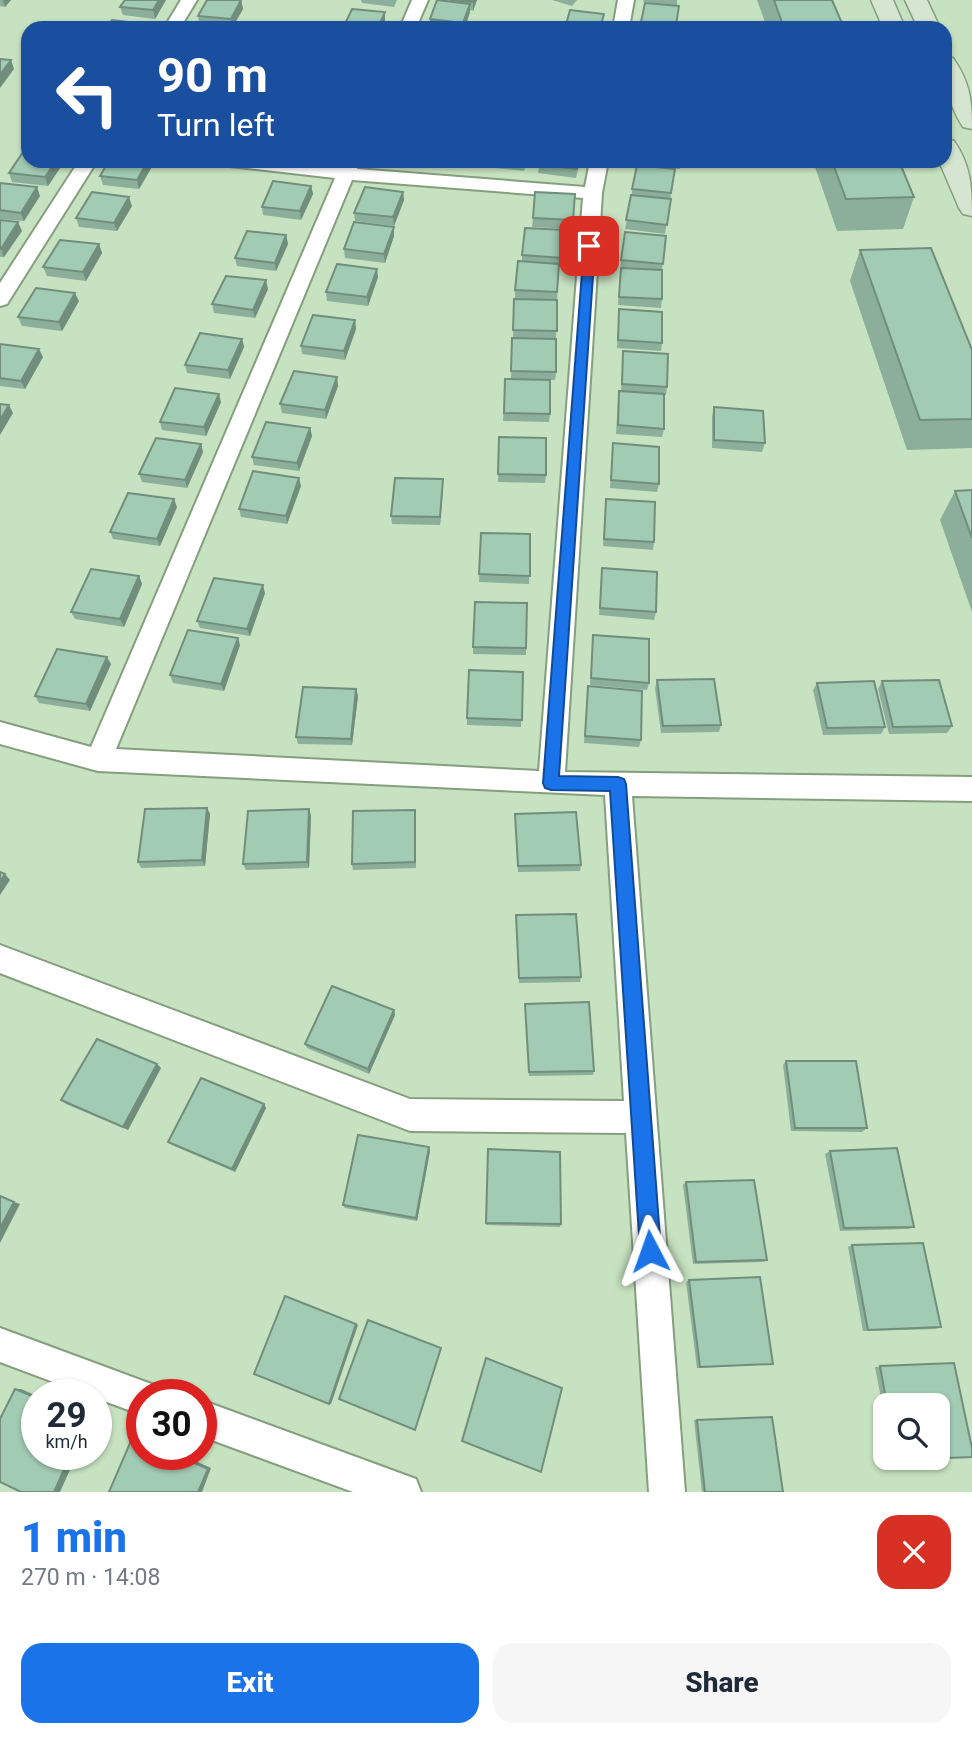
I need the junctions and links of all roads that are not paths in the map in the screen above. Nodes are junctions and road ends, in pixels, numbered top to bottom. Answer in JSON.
{"nodes":[{"id":1,"x":189,"y":0,"type":"edge"},
{"id":2,"x":420,"y":0,"type":"edge"},
{"id":3,"x":626,"y":0,"type":"edge"},
{"id":4,"x":882,"y":0,"type":"edge"},
{"id":5,"x":916,"y":0,"type":"edge"},
{"id":6,"x":176,"y":21,"type":"edge"},
{"id":7,"x":411,"y":21,"type":"edge"},
{"id":8,"x":622,"y":21,"type":"edge"},
{"id":9,"x":891,"y":21,"type":"edge"},
{"id":10,"x":926,"y":21,"type":"edge"},
{"id":11,"x":952,"y":78,"type":"edge"},
{"id":12,"x":972,"y":122,"type":"edge"},
{"id":13,"x":952,"y":162,"type":"edge"},
{"id":14,"x":84,"y":168,"type":"edge"},
{"id":15,"x":348,"y":168,"type":"edge"},
{"id":16,"x":598,"y":168,"type":"edge"},
{"id":17,"x":593,"y":193,"type":"junction"},
{"id":18,"x":972,"y":208,"type":"edge"},
{"id":19,"x":0,"y":299,"type":"edge"},
{"id":20,"x":0,"y":733,"type":"edge"},
{"id":21,"x":98,"y":760,"type":"junction"},
{"id":22,"x":551,"y":783,"type":"junction"},
{"id":23,"x":618,"y":784,"type":"junction"},
{"id":24,"x":972,"y":789,"type":"edge"},
{"id":25,"x":0,"y":959,"type":"edge"},
{"id":26,"x":641,"y":1117,"type":"junction"},
{"id":27,"x":0,"y":1345,"type":"edge"},
{"id":28,"x":126,"y":1391,"type":"edge"},
{"id":29,"x":217,"y":1424,"type":"edge"},
{"id":30,"x":403,"y":1492,"type":"edge"},
{"id":31,"x":667,"y":1492,"type":"edge"}],
"edges":[{"from":1,"to":6,"type":"street"},
{"from":2,"to":7,"type":"street"},
{"from":3,"to":8,"type":"street"},
{"from":4,"to":9,"type":"main road"},
{"from":5,"to":10,"type":"main road"},
{"from":11,"to":12,"type":"main road"},
{"from":13,"to":18,"type":"main road"},
{"from":14,"to":19,"type":"street"},
{"from":15,"to":17,"type":"street"},
{"from":15,"to":21,"type":"street"},
{"from":16,"to":17,"type":"street"},
{"from":17,"to":22,"type":"street"},
{"from":20,"to":21,"type":"street"},
{"from":21,"to":22,"type":"street"},
{"from":22,"to":23,"type":"street"},
{"from":23,"to":24,"type":"street"},
{"from":23,"to":26,"type":"street"},
{"from":25,"to":26,"type":"street"},
{"from":26,"to":31,"type":"street"},
{"from":27,"to":28,"type":"street"},
{"from":29,"to":30,"type":"street"}]}
